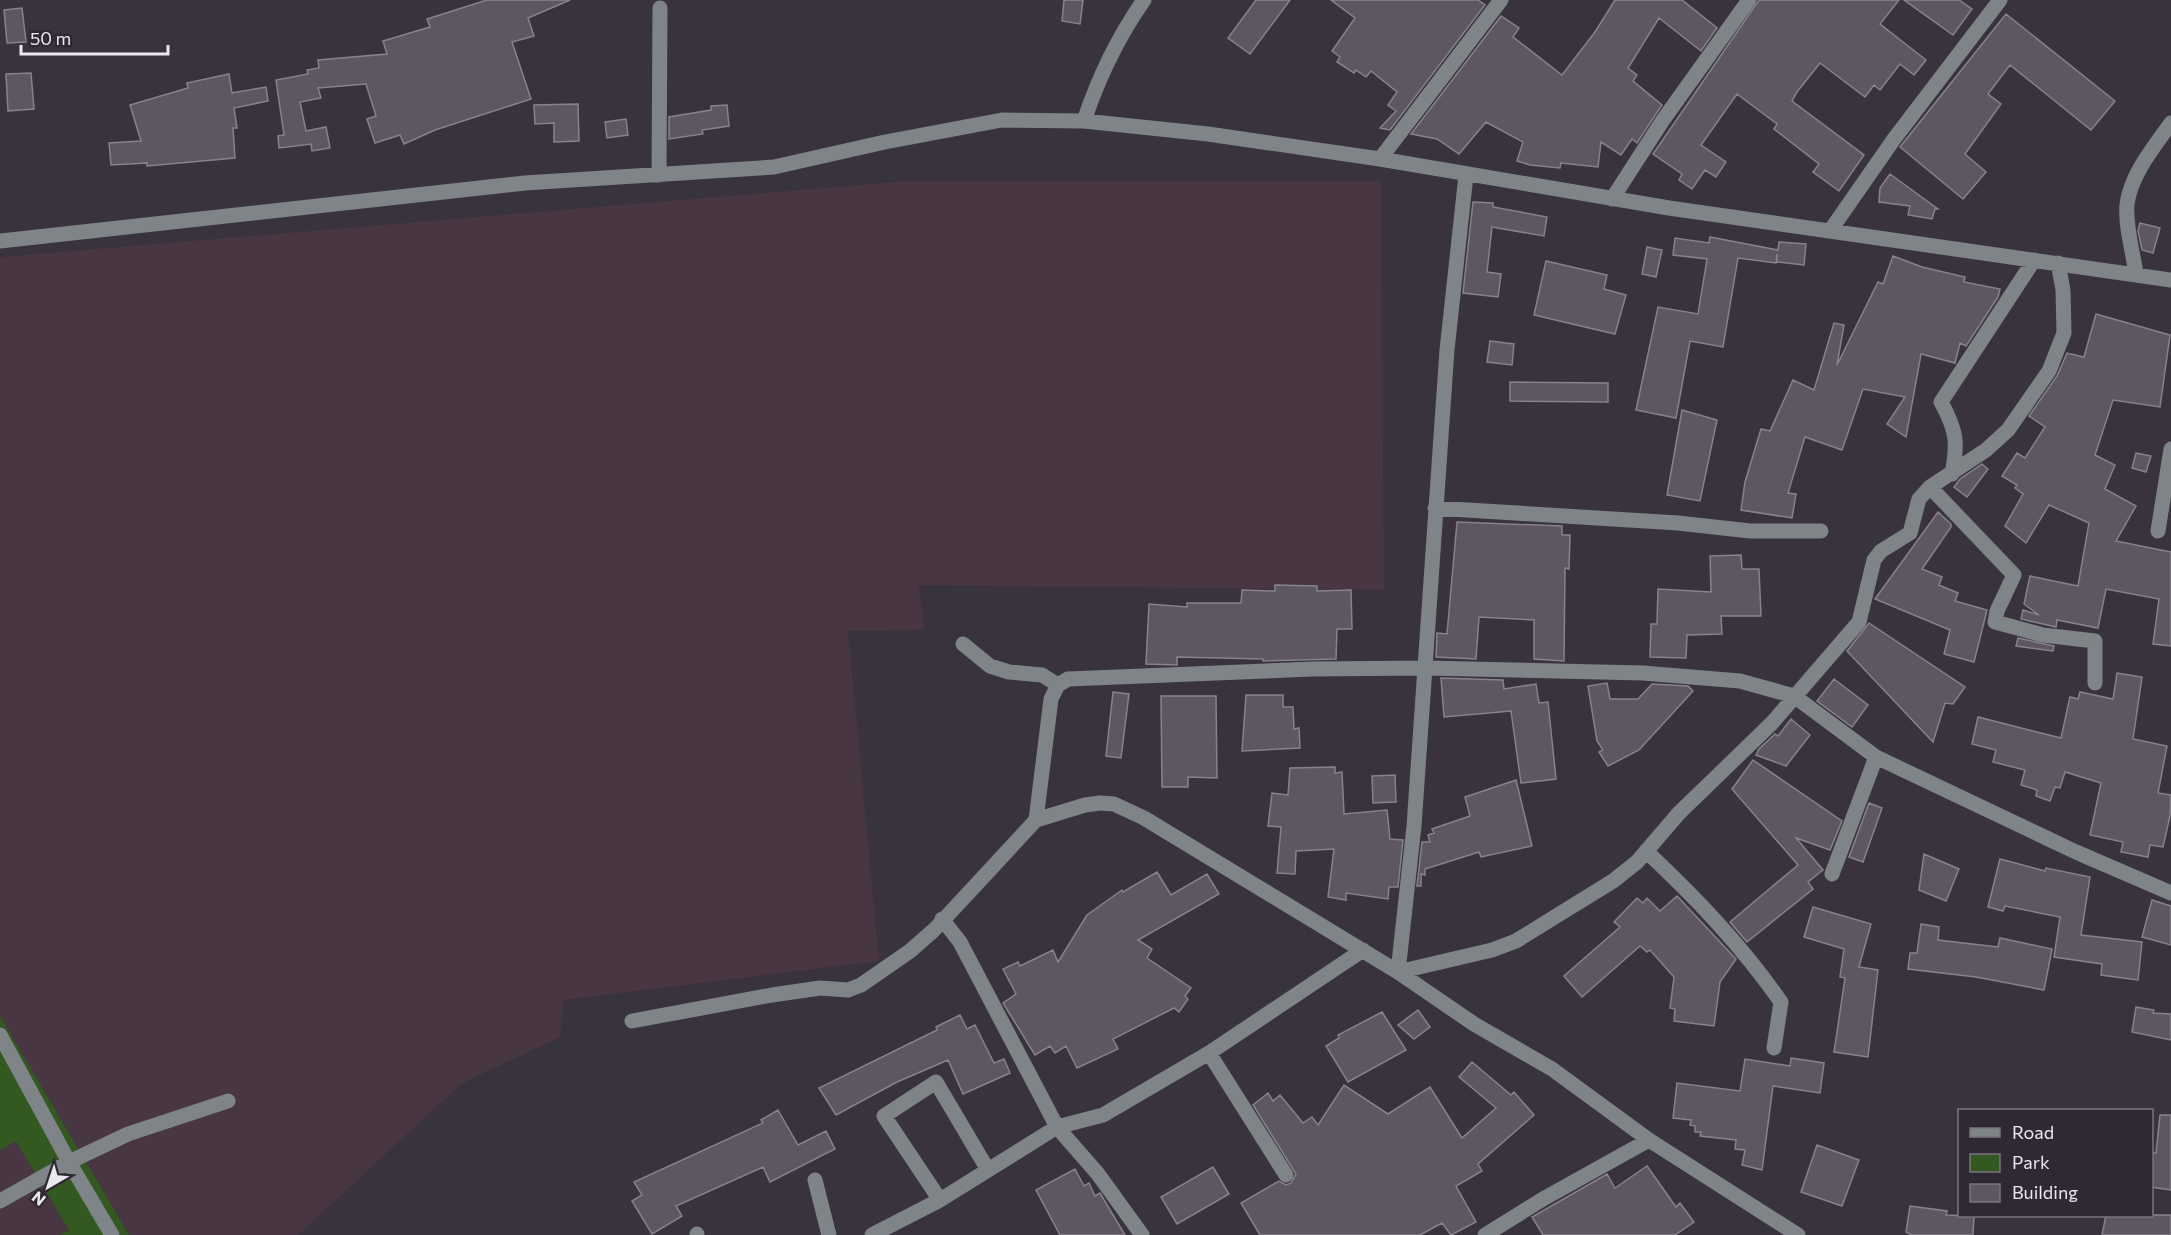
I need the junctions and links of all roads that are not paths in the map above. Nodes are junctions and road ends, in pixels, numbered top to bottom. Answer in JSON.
{"nodes":[{"id":1,"x":1144,"y":0,"type":"edge"},
{"id":2,"x":1749,"y":0,"type":"edge"},
{"id":3,"x":2000,"y":0,"type":"edge"},
{"id":4,"x":1498,"y":1,"type":"edge"},
{"id":5,"x":660,"y":8,"type":"dead end"},
{"id":6,"x":1084,"y":121,"type":"junction"},
{"id":7,"x":2171,"y":123,"type":"edge"},
{"id":8,"x":1380,"y":159,"type":"junction"},
{"id":9,"x":659,"y":175,"type":"junction"},
{"id":10,"x":1466,"y":175,"type":"junction"},
{"id":11,"x":1612,"y":199,"type":"junction"},
{"id":12,"x":1830,"y":231,"type":"junction"},
{"id":13,"x":0,"y":241,"type":"edge"},
{"id":14,"x":2034,"y":260,"type":"junction"},
{"id":15,"x":2058,"y":263,"type":"junction"},
{"id":16,"x":2136,"y":274,"type":"junction"},
{"id":17,"x":2171,"y":280,"type":"edge"},
{"id":18,"x":2171,"y":449,"type":"edge"},
{"id":19,"x":1952,"y":474,"type":"junction"},
{"id":20,"x":1930,"y":487,"type":"junction"},
{"id":21,"x":1435,"y":508,"type":"junction"},
{"id":22,"x":1821,"y":531,"type":"dead end"},
{"id":23,"x":2158,"y":531,"type":"dead end"},
{"id":24,"x":963,"y":644,"type":"dead end"},
{"id":25,"x":1426,"y":668,"type":"junction"},
{"id":26,"x":2095,"y":683,"type":"dead end"},
{"id":27,"x":1058,"y":685,"type":"junction"},
{"id":28,"x":1794,"y":696,"type":"junction"},
{"id":29,"x":1876,"y":757,"type":"junction"},
{"id":30,"x":1036,"y":820,"type":"junction"},
{"id":31,"x":1646,"y":851,"type":"junction"},
{"id":32,"x":1832,"y":874,"type":"dead end"},
{"id":33,"x":2171,"y":893,"type":"edge"},
{"id":34,"x":942,"y":919,"type":"junction"},
{"id":35,"x":1363,"y":950,"type":"junction"},
{"id":36,"x":1398,"y":972,"type":"junction"},
{"id":37,"x":632,"y":1021,"type":"dead end"},
{"id":38,"x":0,"y":1035,"type":"edge"},
{"id":39,"x":1774,"y":1048,"type":"dead end"},
{"id":40,"x":1209,"y":1053,"type":"junction"},
{"id":41,"x":228,"y":1101,"type":"dead end"},
{"id":42,"x":1056,"y":1127,"type":"junction"},
{"id":43,"x":1649,"y":1140,"type":"junction"},
{"id":44,"x":69,"y":1162,"type":"junction"},
{"id":45,"x":988,"y":1170,"type":"junction"},
{"id":46,"x":1286,"y":1175,"type":"dead end"},
{"id":47,"x":815,"y":1180,"type":"dead end"},
{"id":48,"x":940,"y":1200,"type":"junction"},
{"id":49,"x":0,"y":1201,"type":"edge"},
{"id":50,"x":112,"y":1235,"type":"edge"},
{"id":51,"x":829,"y":1235,"type":"edge"},
{"id":52,"x":872,"y":1235,"type":"edge"},
{"id":53,"x":1142,"y":1235,"type":"edge"},
{"id":54,"x":1485,"y":1235,"type":"edge"},
{"id":55,"x":1798,"y":1235,"type":"edge"}],
"edges":[{"from":1,"to":6,"type":"street"},
{"from":2,"to":11,"type":"street"},
{"from":3,"to":12,"type":"street"},
{"from":4,"to":8,"type":"street"},
{"from":5,"to":9,"type":"street"},
{"from":6,"to":8,"type":"street"},
{"from":6,"to":9,"type":"street"},
{"from":7,"to":16,"type":"street"},
{"from":8,"to":10,"type":"street"},
{"from":9,"to":13,"type":"street"},
{"from":10,"to":11,"type":"street"},
{"from":10,"to":21,"type":"street"},
{"from":11,"to":12,"type":"street"},
{"from":12,"to":14,"type":"street"},
{"from":14,"to":15,"type":"street"},
{"from":14,"to":19,"type":"street"},
{"from":15,"to":16,"type":"street"},
{"from":15,"to":19,"type":"street"},
{"from":16,"to":17,"type":"street"},
{"from":18,"to":23,"type":"street"},
{"from":19,"to":20,"type":"street"},
{"from":20,"to":26,"type":"street"},
{"from":20,"to":28,"type":"street"},
{"from":21,"to":22,"type":"street"},
{"from":21,"to":25,"type":"street"},
{"from":24,"to":27,"type":"street"},
{"from":25,"to":27,"type":"street"},
{"from":25,"to":28,"type":"street"},
{"from":25,"to":36,"type":"street"},
{"from":27,"to":30,"type":"street"},
{"from":28,"to":29,"type":"street"},
{"from":28,"to":31,"type":"street"},
{"from":29,"to":32,"type":"street"},
{"from":29,"to":33,"type":"street"},
{"from":30,"to":34,"type":"street"},
{"from":30,"to":35,"type":"street"},
{"from":31,"to":36,"type":"street"},
{"from":31,"to":39,"type":"street"},
{"from":34,"to":37,"type":"street"},
{"from":34,"to":42,"type":"street"},
{"from":35,"to":36,"type":"street"},
{"from":35,"to":40,"type":"street"},
{"from":36,"to":43,"type":"street"},
{"from":38,"to":44,"type":"street"},
{"from":40,"to":42,"type":"street"},
{"from":40,"to":46,"type":"street"},
{"from":41,"to":44,"type":"street"},
{"from":42,"to":45,"type":"street"},
{"from":42,"to":53,"type":"street"},
{"from":43,"to":54,"type":"street"},
{"from":43,"to":55,"type":"street"},
{"from":44,"to":49,"type":"street"},
{"from":44,"to":50,"type":"street"},
{"from":45,"to":48,"type":"street"},
{"from":45,"to":48,"type":"street"},
{"from":47,"to":51,"type":"street"},
{"from":48,"to":52,"type":"street"}]}
